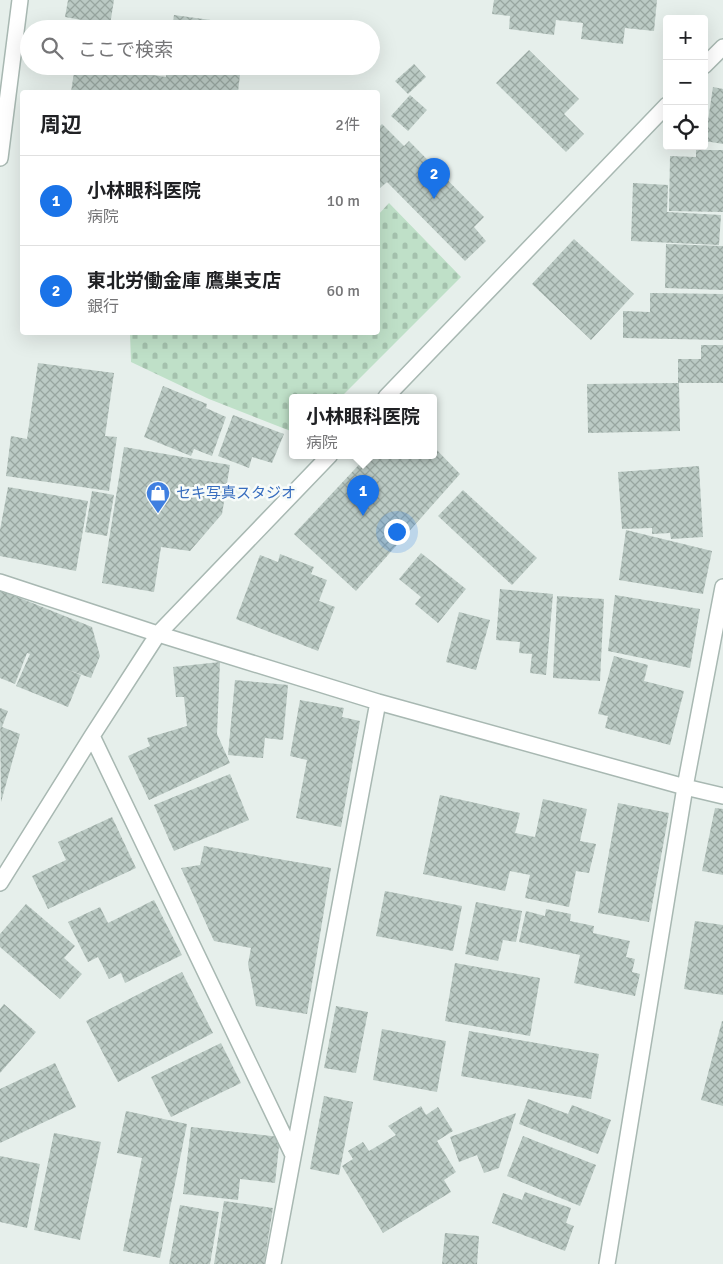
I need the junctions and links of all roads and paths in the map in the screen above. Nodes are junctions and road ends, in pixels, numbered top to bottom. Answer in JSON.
{"nodes":[{"id":1,"x":20,"y":0,"type":"edge"},
{"id":2,"x":723,"y":46,"type":"edge"},
{"id":3,"x":708,"y":62,"type":"edge"},
{"id":4,"x":663,"y":109,"type":"edge"},
{"id":5,"x":0,"y":158,"type":"edge"},
{"id":6,"x":389,"y":394,"type":"edge"},
{"id":7,"x":326,"y":459,"type":"edge"},
{"id":8,"x":0,"y":582,"type":"edge"},
{"id":9,"x":723,"y":587,"type":"edge"},
{"id":10,"x":158,"y":634,"type":"junction"},
{"id":11,"x":378,"y":702,"type":"junction"},
{"id":12,"x":92,"y":736,"type":"junction"},
{"id":13,"x":685,"y":787,"type":"junction"},
{"id":14,"x":723,"y":796,"type":"edge"},
{"id":15,"x":0,"y":883,"type":"edge"},
{"id":16,"x":293,"y":1155,"type":"junction"},
{"id":17,"x":273,"y":1264,"type":"edge"},
{"id":18,"x":608,"y":1264,"type":"edge"}],
"edges":[{"from":1,"to":5,"type":"street"},
{"from":2,"to":3,"type":"street"},
{"from":4,"to":6,"type":"street"},
{"from":7,"to":10,"type":"street"},
{"from":8,"to":10,"type":"street"},
{"from":9,"to":13,"type":"street"},
{"from":10,"to":11,"type":"street"},
{"from":10,"to":12,"type":"street"},
{"from":11,"to":13,"type":"street"},
{"from":11,"to":16,"type":"street"},
{"from":12,"to":15,"type":"street"},
{"from":12,"to":16,"type":"street"},
{"from":13,"to":14,"type":"street"},
{"from":13,"to":18,"type":"street"},
{"from":16,"to":17,"type":"street"}]}
